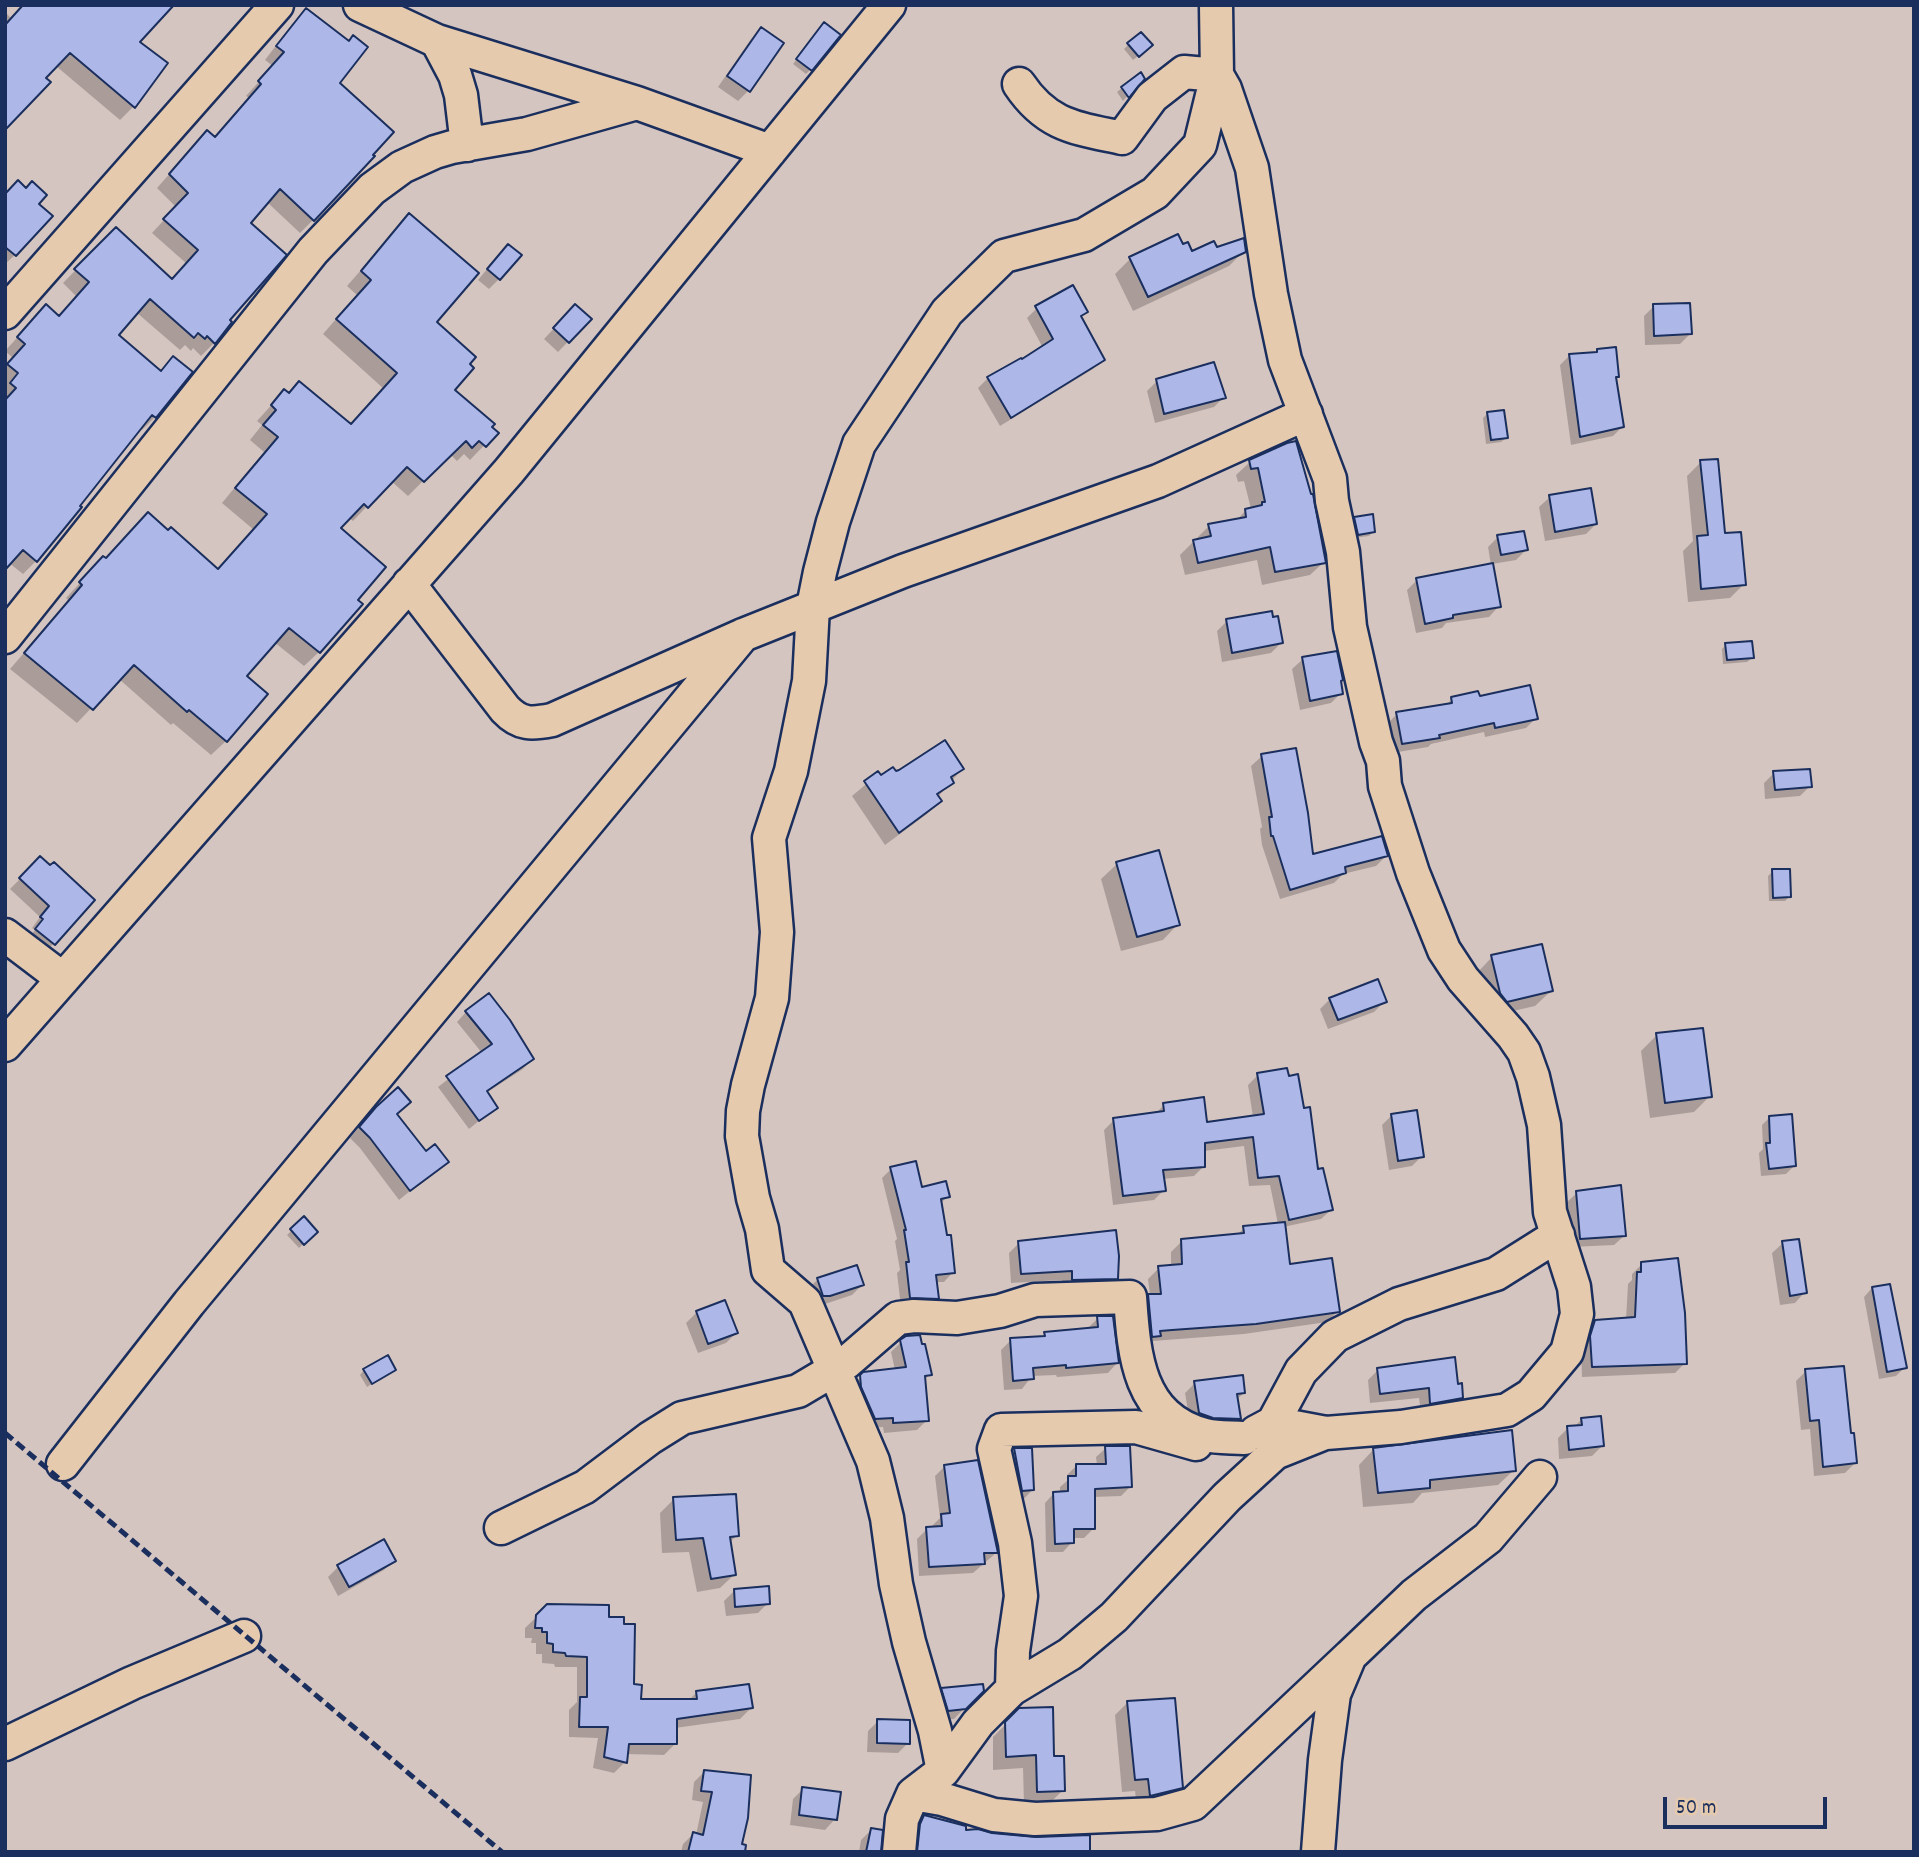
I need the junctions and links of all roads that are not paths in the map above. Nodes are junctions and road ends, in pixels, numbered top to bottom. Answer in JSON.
{"nodes":[{"id":1,"x":276,"y":5,"type":"edge"},
{"id":2,"x":360,"y":5,"type":"edge"},
{"id":3,"x":889,"y":5,"type":"edge"},
{"id":4,"x":1216,"y":5,"type":"edge"},
{"id":5,"x":438,"y":41,"type":"junction"},
{"id":6,"x":1217,"y":75,"type":"junction"},
{"id":7,"x":1019,"y":84,"type":"dead end"},
{"id":8,"x":637,"y":103,"type":"junction"},
{"id":9,"x":467,"y":145,"type":"junction"},
{"id":10,"x":770,"y":151,"type":"junction"},
{"id":11,"x":9,"y":302,"type":"edge"},
{"id":12,"x":1306,"y":414,"type":"junction"},
{"id":13,"x":409,"y":584,"type":"junction"},
{"id":14,"x":813,"y":607,"type":"junction"},
{"id":15,"x":743,"y":635,"type":"junction"},
{"id":16,"x":5,"y":637,"type":"edge"},
{"id":17,"x":5,"y":935,"type":"edge"},
{"id":18,"x":63,"y":979,"type":"junction"},
{"id":19,"x":5,"y":1045,"type":"edge"},
{"id":20,"x":1558,"y":1235,"type":"junction"},
{"id":21,"x":834,"y":1370,"type":"junction"},
{"id":22,"x":1273,"y":1423,"type":"junction"},
{"id":23,"x":1326,"y":1433,"type":"junction"},
{"id":24,"x":1244,"y":1438,"type":"junction"},
{"id":25,"x":63,"y":1464,"type":"dead end"},
{"id":26,"x":1541,"y":1477,"type":"dead end"},
{"id":27,"x":501,"y":1528,"type":"dead end"},
{"id":28,"x":244,"y":1636,"type":"dead end"},
{"id":29,"x":1350,"y":1656,"type":"junction"},
{"id":30,"x":1012,"y":1689,"type":"junction"},
{"id":31,"x":5,"y":1744,"type":"edge"},
{"id":32,"x":943,"y":1771,"type":"junction"},
{"id":33,"x":913,"y":1794,"type":"junction"},
{"id":34,"x":899,"y":1852,"type":"edge"},
{"id":35,"x":1318,"y":1852,"type":"edge"}],
"edges":[{"from":1,"to":11,"type":"street"},
{"from":2,"to":5,"type":"street"},
{"from":3,"to":10,"type":"street"},
{"from":4,"to":6,"type":"street"},
{"from":5,"to":8,"type":"street"},
{"from":5,"to":9,"type":"street"},
{"from":6,"to":7,"type":"street"},
{"from":6,"to":12,"type":"street"},
{"from":6,"to":14,"type":"street"},
{"from":8,"to":9,"type":"street"},
{"from":8,"to":10,"type":"street"},
{"from":9,"to":16,"type":"street"},
{"from":10,"to":13,"type":"street"},
{"from":12,"to":14,"type":"street"},
{"from":12,"to":20,"type":"street"},
{"from":13,"to":15,"type":"street"},
{"from":13,"to":18,"type":"street"},
{"from":14,"to":15,"type":"street"},
{"from":14,"to":21,"type":"street"},
{"from":15,"to":25,"type":"street"},
{"from":17,"to":18,"type":"street"},
{"from":18,"to":19,"type":"street"},
{"from":20,"to":22,"type":"street"},
{"from":20,"to":23,"type":"street"},
{"from":21,"to":24,"type":"street"},
{"from":21,"to":27,"type":"street"},
{"from":21,"to":32,"type":"street"},
{"from":22,"to":23,"type":"street"},
{"from":22,"to":24,"type":"street"},
{"from":23,"to":30,"type":"street"},
{"from":24,"to":30,"type":"street"},
{"from":26,"to":29,"type":"street"},
{"from":28,"to":31,"type":"street"},
{"from":29,"to":33,"type":"street"},
{"from":29,"to":35,"type":"street"},
{"from":30,"to":32,"type":"street"},
{"from":32,"to":33,"type":"street"},
{"from":33,"to":34,"type":"street"}]}
